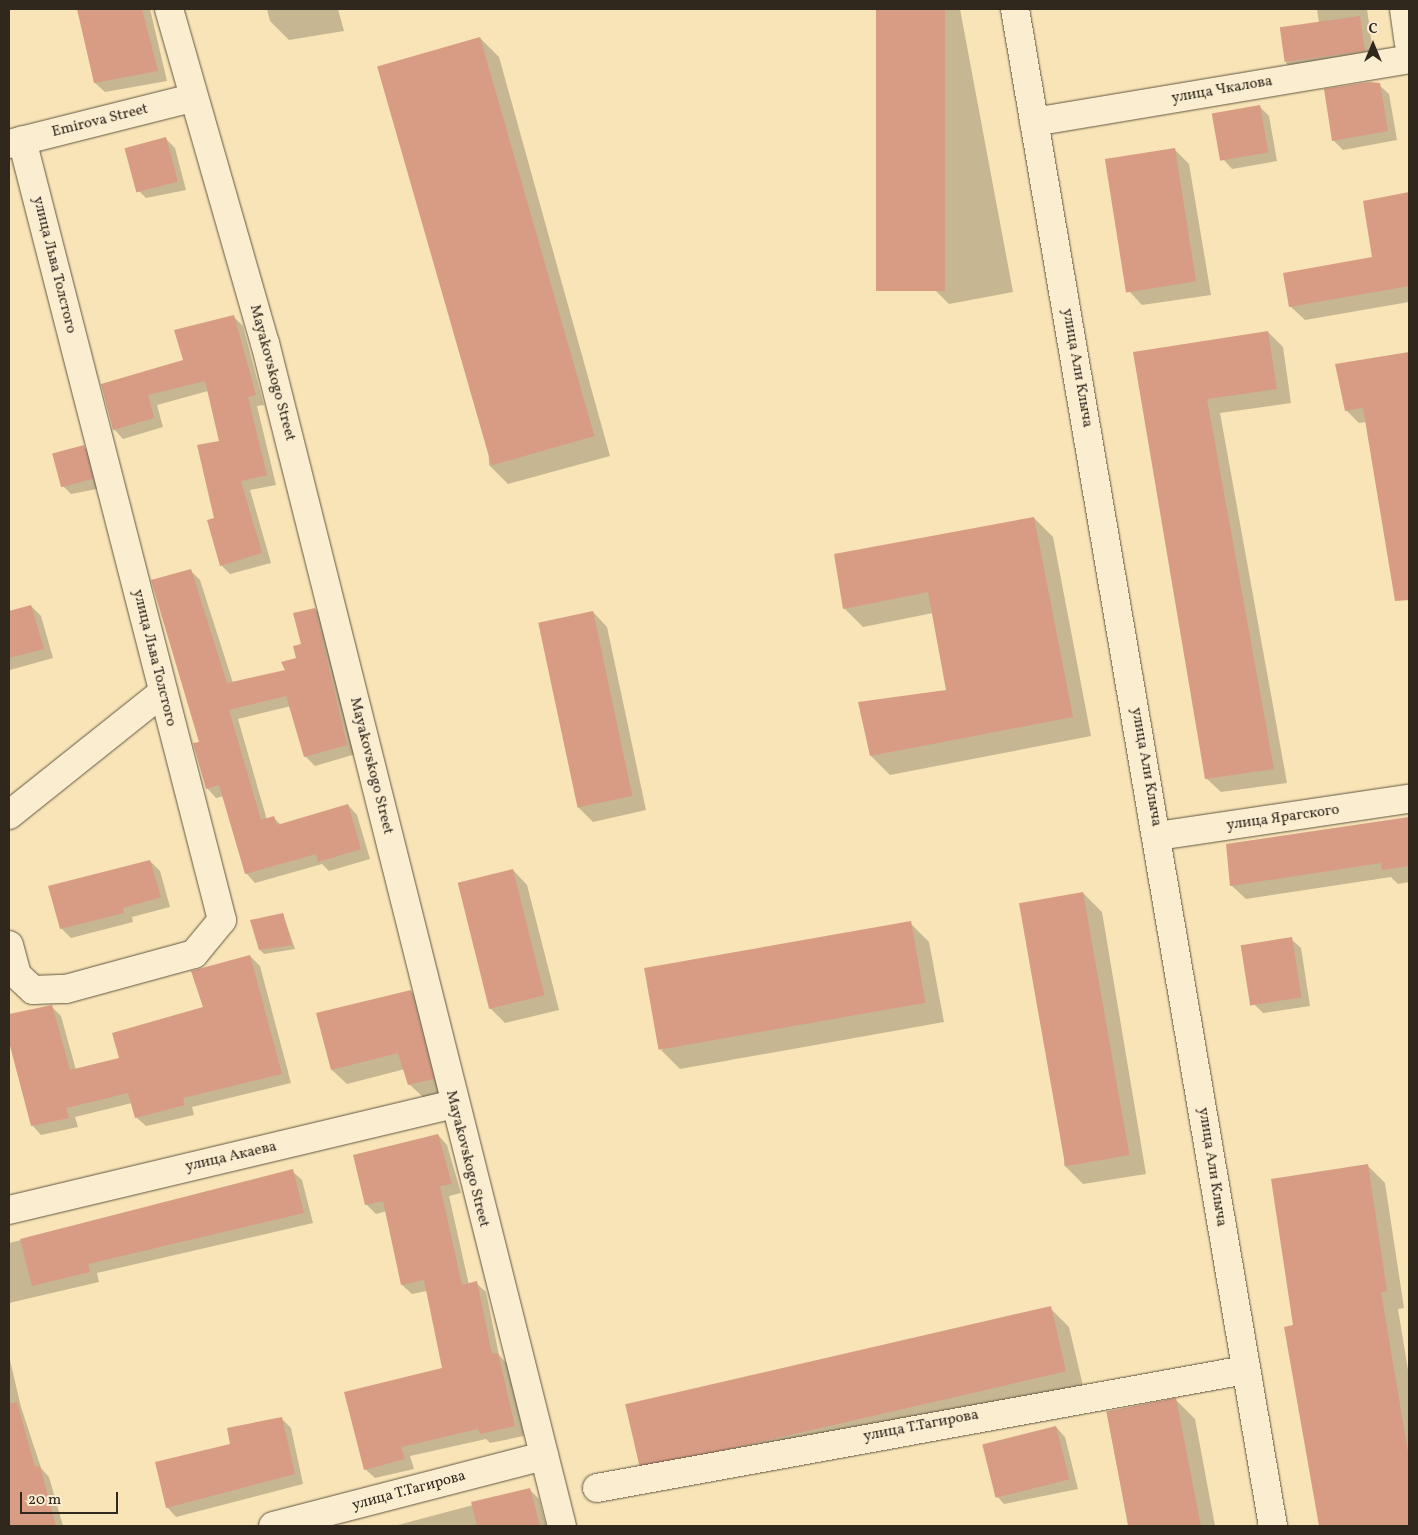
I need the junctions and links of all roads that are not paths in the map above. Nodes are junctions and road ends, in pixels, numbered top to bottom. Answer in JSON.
{"nodes":[{"id":1,"x":169,"y":9,"type":"edge"},
{"id":2,"x":1015,"y":9,"type":"edge"},
{"id":3,"x":1404,"y":9,"type":"edge"},
{"id":4,"x":1409,"y":43,"type":"edge"},
{"id":5,"x":1409,"y":59,"type":"edge"},
{"id":6,"x":192,"y":98,"type":"junction"},
{"id":7,"x":1034,"y":122,"type":"junction"},
{"id":8,"x":16,"y":142,"type":"edge"},
{"id":9,"x":163,"y":692,"type":"junction"},
{"id":10,"x":1409,"y":799,"type":"edge"},
{"id":11,"x":9,"y":815,"type":"edge"},
{"id":12,"x":1158,"y":836,"type":"junction"},
{"id":13,"x":9,"y":946,"type":"edge"},
{"id":14,"x":452,"y":1104,"type":"junction"},
{"id":15,"x":9,"y":1210,"type":"edge"},
{"id":16,"x":1245,"y":1370,"type":"junction"},
{"id":17,"x":544,"y":1456,"type":"junction"},
{"id":18,"x":597,"y":1488,"type":"dead end"},
{"id":19,"x":273,"y":1526,"type":"edge"},
{"id":20,"x":562,"y":1526,"type":"edge"},
{"id":21,"x":1273,"y":1526,"type":"edge"}],
"edges":[{"from":1,"to":6,"type":"street","name":"Mayakovskogo Street"},
{"from":2,"to":7,"type":"street","name":"улица Али Клыча"},
{"from":3,"to":4,"type":"street"},
{"from":5,"to":7,"type":"street","name":"улица Чкалова"},
{"from":6,"to":8,"type":"street","name":"Emirova Street"},
{"from":6,"to":14,"type":"street","name":"Mayakovskogo Street"},
{"from":7,"to":12,"type":"street","name":"улица Али Клыча"},
{"from":8,"to":9,"type":"street","name":"улица Льва Толстого"},
{"from":9,"to":11,"type":"street"},
{"from":9,"to":13,"type":"street","name":"улица Льва Толстого"},
{"from":10,"to":12,"type":"street","name":"улица Ярагского"},
{"from":12,"to":16,"type":"street","name":"улица Али Клыча"},
{"from":14,"to":15,"type":"street","name":"улица Акаева"},
{"from":14,"to":17,"type":"street","name":"Mayakovskogo Street"},
{"from":16,"to":18,"type":"street","name":"улица Т.Тагирова"},
{"from":16,"to":21,"type":"street","name":"улица Али Клыча"},
{"from":17,"to":19,"type":"street","name":"улица Т.Тагирова"},
{"from":17,"to":20,"type":"street","name":"Mayakovskogo Street"}]}
